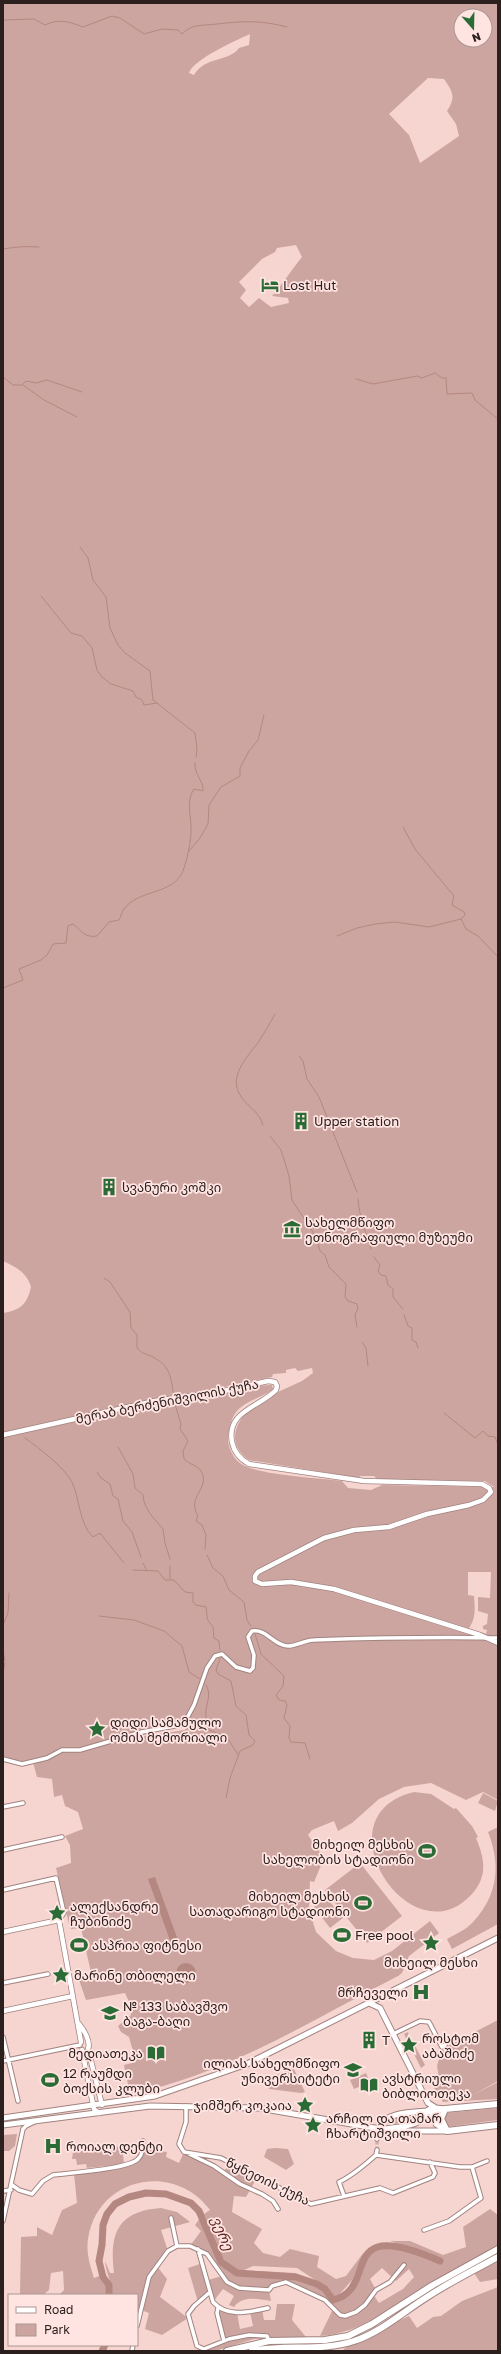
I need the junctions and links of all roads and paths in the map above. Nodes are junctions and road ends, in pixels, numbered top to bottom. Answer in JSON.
{"nodes":[{"id":1,"x":3,"y":1435,"type":"edge"},
{"id":2,"x":488,"y":1638,"type":"junction"},
{"id":3,"x":498,"y":1638,"type":"edge"},
{"id":4,"x":498,"y":1643,"type":"edge"},
{"id":5,"x":3,"y":1759,"type":"edge"},
{"id":6,"x":23,"y":1803,"type":"dead end"},
{"id":7,"x":3,"y":1807,"type":"edge"},
{"id":8,"x":62,"y":1837,"type":"dead end"},
{"id":9,"x":3,"y":1850,"type":"edge"},
{"id":10,"x":3,"y":1890,"type":"edge"},
{"id":11,"x":59,"y":1920,"type":"junction"},
{"id":12,"x":3,"y":1932,"type":"edge"},
{"id":13,"x":498,"y":1938,"type":"edge"},
{"id":14,"x":48,"y":1974,"type":"dead end"},
{"id":15,"x":3,"y":1982,"type":"edge"},
{"id":16,"x":388,"y":1994,"type":"junction"},
{"id":17,"x":73,"y":1996,"type":"junction"},
{"id":18,"x":369,"y":2003,"type":"junction"},
{"id":19,"x":380,"y":2008,"type":"junction"},
{"id":20,"x":3,"y":2011,"type":"edge"},
{"id":21,"x":79,"y":2024,"type":"junction"},
{"id":22,"x":393,"y":2034,"type":"junction"},
{"id":23,"x":3,"y":2037,"type":"edge"},
{"id":24,"x":87,"y":2041,"type":"junction"},
{"id":25,"x":445,"y":2045,"type":"dead end"},
{"id":26,"x":81,"y":2046,"type":"junction"},
{"id":27,"x":88,"y":2049,"type":"junction"},
{"id":28,"x":9,"y":2060,"type":"junction"},
{"id":29,"x":3,"y":2061,"type":"edge"},
{"id":30,"x":18,"y":2100,"type":"dead end"},
{"id":31,"x":428,"y":2103,"type":"junction"},
{"id":32,"x":498,"y":2104,"type":"edge"},
{"id":33,"x":102,"y":2105,"type":"junction"},
{"id":34,"x":94,"y":2106,"type":"junction"},
{"id":35,"x":186,"y":2106,"type":"junction"},
{"id":36,"x":445,"y":2109,"type":"junction"},
{"id":37,"x":429,"y":2111,"type":"junction"},
{"id":38,"x":99,"y":2113,"type":"junction"},
{"id":39,"x":416,"y":2113,"type":"junction"},
{"id":40,"x":3,"y":2118,"type":"edge"},
{"id":41,"x":36,"y":2121,"type":"junction"},
{"id":42,"x":17,"y":2123,"type":"junction"},
{"id":43,"x":3,"y":2125,"type":"edge"},
{"id":44,"x":498,"y":2125,"type":"edge"},
{"id":45,"x":23,"y":2129,"type":"junction"},
{"id":46,"x":380,"y":2130,"type":"junction"},
{"id":47,"x":447,"y":2131,"type":"junction"},
{"id":48,"x":378,"y":2139,"type":"tunnel mouth"},
{"id":49,"x":143,"y":2141,"type":"dead end"},
{"id":50,"x":377,"y":2150,"type":"tunnel mouth"},
{"id":51,"x":184,"y":2152,"type":"junction"},
{"id":52,"x":376,"y":2155,"type":"junction"},
{"id":53,"x":487,"y":2161,"type":"dead end"},
{"id":54,"x":430,"y":2162,"type":"junction"},
{"id":55,"x":472,"y":2166,"type":"junction"},
{"id":56,"x":12,"y":2185,"type":"junction"},
{"id":57,"x":11,"y":2190,"type":"junction"},
{"id":58,"x":3,"y":2191,"type":"edge"},
{"id":59,"x":344,"y":2196,"type":"junction"},
{"id":60,"x":278,"y":2209,"type":"dead end"},
{"id":61,"x":171,"y":2218,"type":"dead end"},
{"id":62,"x":3,"y":2221,"type":"edge"},
{"id":63,"x":424,"y":2230,"type":"dead end"},
{"id":64,"x":177,"y":2246,"type":"junction"},
{"id":65,"x":198,"y":2249,"type":"junction"},
{"id":66,"x":498,"y":2250,"type":"edge"},
{"id":67,"x":498,"y":2257,"type":"edge"},
{"id":68,"x":404,"y":2265,"type":"dead end"},
{"id":69,"x":210,"y":2292,"type":"junction"},
{"id":70,"x":218,"y":2308,"type":"junction"},
{"id":71,"x":268,"y":2308,"type":"dead end"},
{"id":72,"x":138,"y":2322,"type":"edge"},
{"id":73,"x":224,"y":2341,"type":"junction"},
{"id":74,"x":269,"y":2341,"type":"junction"},
{"id":75,"x":226,"y":2351,"type":"edge"},
{"id":76,"x":252,"y":2351,"type":"edge"}],
"edges":[{"from":1,"to":2,"type":"street","name":"მერაბ ბერძენიშვილის ქუჩა"},
{"from":2,"to":3,"type":"street"},
{"from":2,"to":4,"type":"street","name":"მერაბ ბერძენიშვილის ქუჩა"},
{"from":2,"to":5,"type":"street"},
{"from":6,"to":7,"type":"street"},
{"from":8,"to":9,"type":"street"},
{"from":10,"to":11,"type":"street"},
{"from":11,"to":12,"type":"street"},
{"from":11,"to":17,"type":"street"},
{"from":13,"to":16,"type":"main road"},
{"from":14,"to":15,"type":"street"},
{"from":16,"to":18,"type":"main road"},
{"from":16,"to":19,"type":"main road"},
{"from":17,"to":20,"type":"street"},
{"from":17,"to":21,"type":"street"},
{"from":18,"to":19,"type":"main road"},
{"from":18,"to":33,"type":"main road"},
{"from":19,"to":22,"type":"main road"},
{"from":21,"to":24,"type":"street"},
{"from":21,"to":26,"type":"street"},
{"from":22,"to":25,"type":"street"},
{"from":22,"to":31,"type":"main road"},
{"from":23,"to":28,"type":"street"},
{"from":24,"to":26,"type":"street"},
{"from":24,"to":27,"type":"street"},
{"from":26,"to":27,"type":"street"},
{"from":26,"to":28,"type":"street"},
{"from":26,"to":34,"type":"street"},
{"from":27,"to":33,"type":"street"},
{"from":28,"to":29,"type":"street"},
{"from":28,"to":30,"type":"street"},
{"from":31,"to":36,"type":"main road"},
{"from":31,"to":37,"type":"main road"},
{"from":31,"to":39,"type":"main road"},
{"from":32,"to":36,"type":"main road"},
{"from":33,"to":34,"type":"main road"},
{"from":34,"to":38,"type":"street"},
{"from":34,"to":40,"type":"main road"},
{"from":35,"to":38,"type":"main road"},
{"from":35,"to":46,"type":"main road"},
{"from":35,"to":51,"type":"street"},
{"from":36,"to":37,"type":"main road"},
{"from":36,"to":47,"type":"main road"},
{"from":37,"to":39,"type":"main road"},
{"from":37,"to":46,"type":"main road"},
{"from":37,"to":47,"type":"main road"},
{"from":38,"to":41,"type":"main road"},
{"from":39,"to":46,"type":"main road"},
{"from":41,"to":42,"type":"main road"},
{"from":41,"to":45,"type":"street"},
{"from":42,"to":43,"type":"main road"},
{"from":42,"to":45,"type":"street"},
{"from":44,"to":47,"type":"main road"},
{"from":45,"to":56,"type":"street"},
{"from":46,"to":47,"type":"main road"},
{"from":46,"to":48,"type":"street"},
{"from":49,"to":56,"type":"street"},
{"from":50,"to":52,"type":"street"},
{"from":51,"to":59,"type":"street","name":"წყნეთის ქუჩა"},
{"from":51,"to":60,"type":"street"},
{"from":52,"to":54,"type":"street"},
{"from":52,"to":59,"type":"street"},
{"from":53,"to":55,"type":"street"},
{"from":54,"to":55,"type":"street"},
{"from":54,"to":59,"type":"street","name":"წყნეთის ქუჩა"},
{"from":55,"to":63,"type":"street"},
{"from":56,"to":57,"type":"street"},
{"from":57,"to":58,"type":"street"},
{"from":57,"to":62,"type":"street"},
{"from":61,"to":64,"type":"street"},
{"from":64,"to":65,"type":"street"},
{"from":64,"to":72,"type":"street"},
{"from":65,"to":68,"type":"street"},
{"from":65,"to":69,"type":"street"},
{"from":66,"to":74,"type":"main road"},
{"from":67,"to":76,"type":"main road"},
{"from":69,"to":70,"type":"street"},
{"from":69,"to":73,"type":"street"},
{"from":70,"to":71,"type":"street"},
{"from":70,"to":73,"type":"street"},
{"from":73,"to":74,"type":"street"},
{"from":74,"to":75,"type":"main road"}]}
